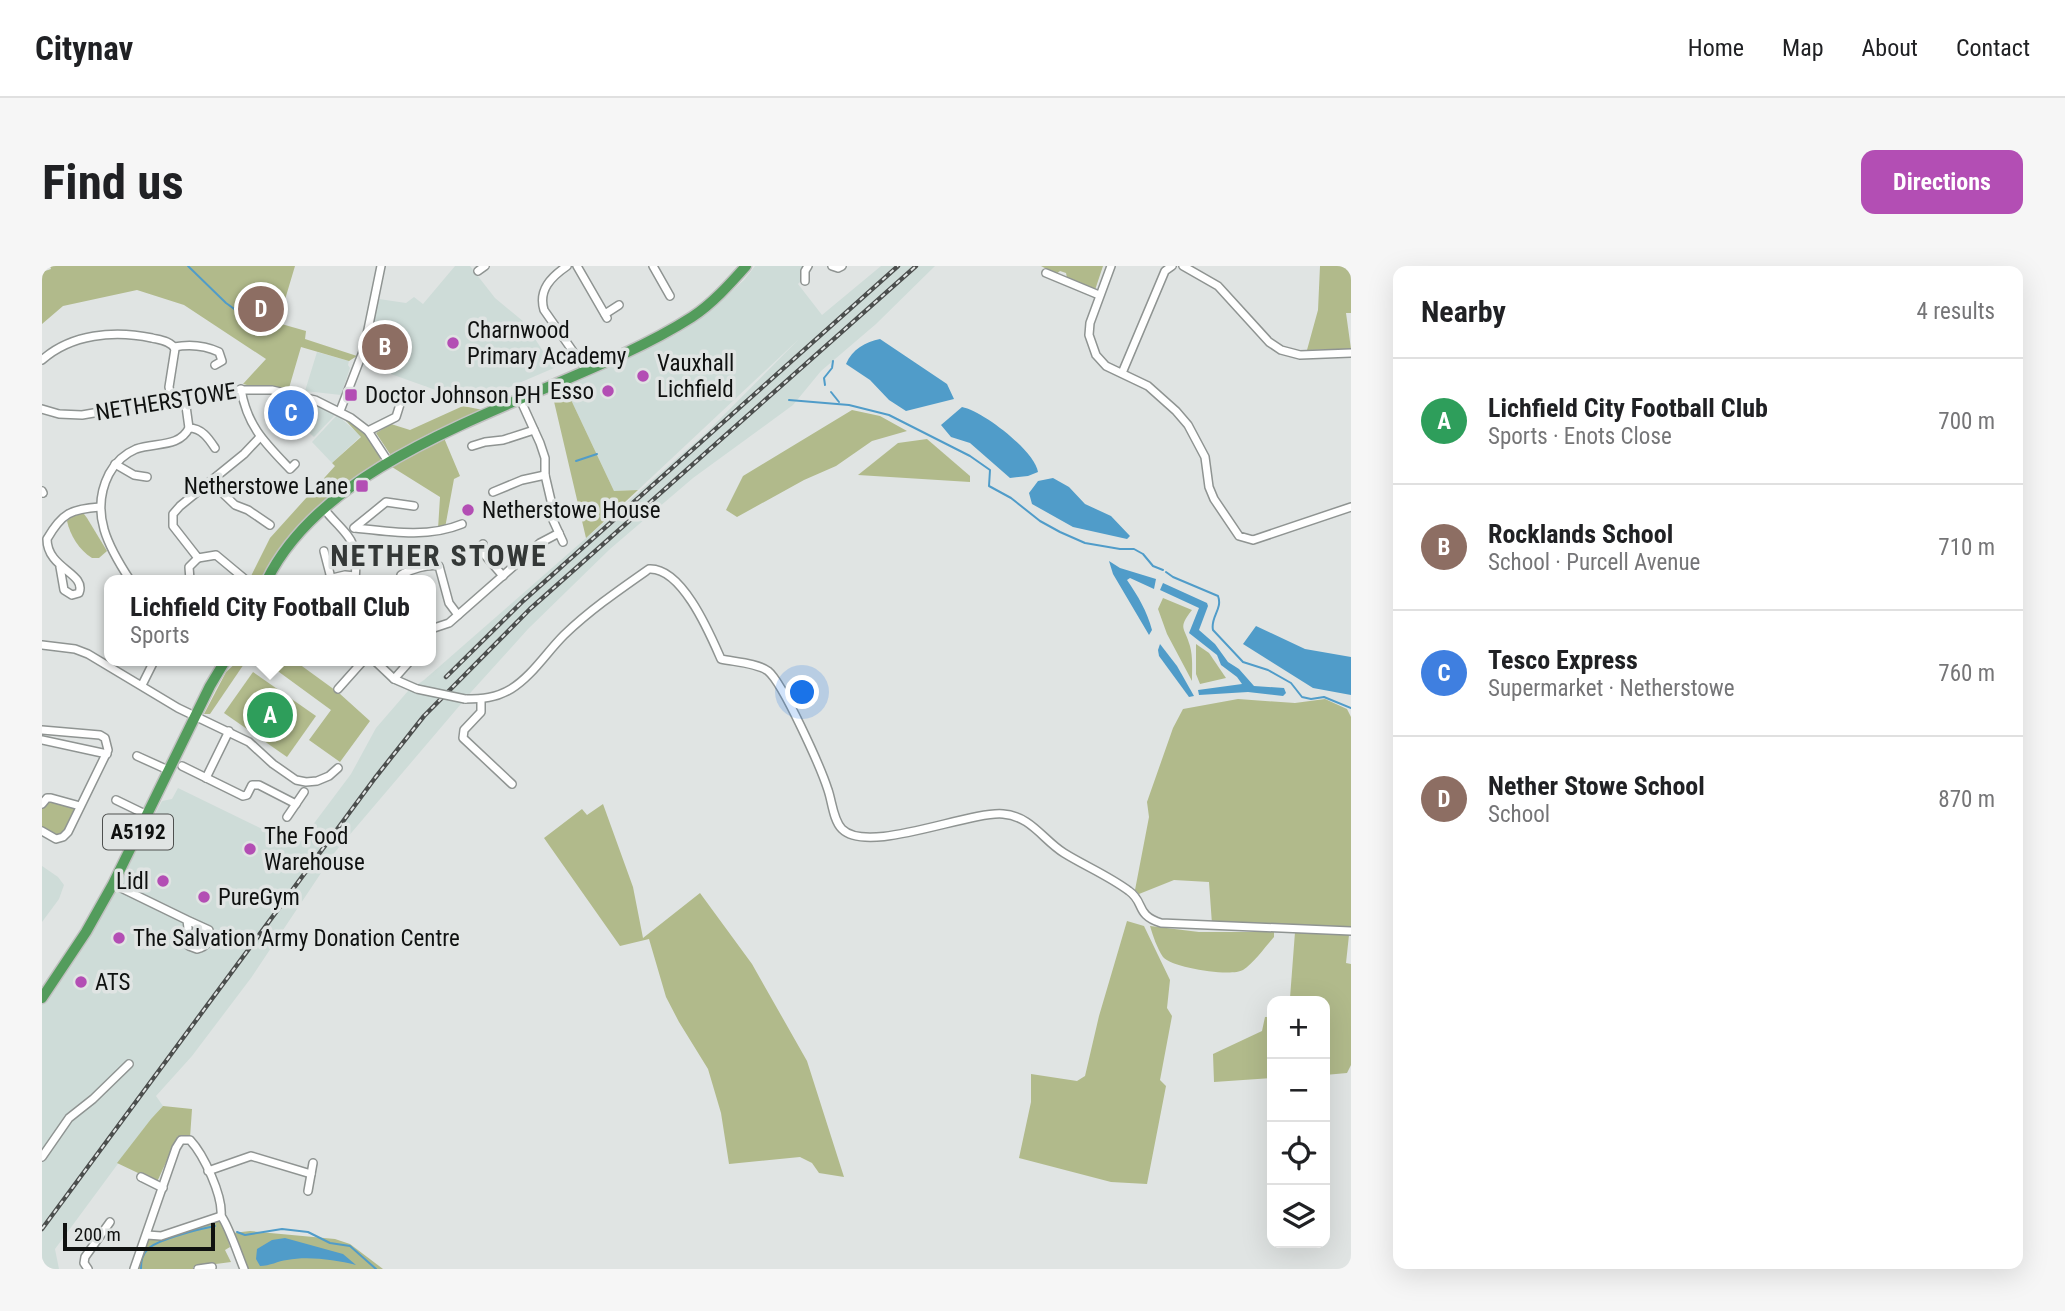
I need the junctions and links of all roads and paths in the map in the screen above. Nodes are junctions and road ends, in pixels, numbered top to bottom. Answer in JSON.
{"nodes":[{"id":1,"x":381,"y":266,"type":"edge"},
{"id":2,"x":567,"y":266,"type":"edge"},
{"id":3,"x":577,"y":266,"type":"edge"},
{"id":4,"x":653,"y":266,"type":"edge"},
{"id":5,"x":746,"y":266,"type":"edge"},
{"id":6,"x":808,"y":266,"type":"edge"},
{"id":7,"x":832,"y":266,"type":"edge"},
{"id":8,"x":842,"y":266,"type":"edge"},
{"id":9,"x":1111,"y":266,"type":"edge"},
{"id":10,"x":1172,"y":266,"type":"edge"},
{"id":11,"x":1183,"y":266,"type":"edge"},
{"id":12,"x":1046,"y":273,"type":"dead end"},
{"id":13,"x":805,"y":281,"type":"dead end"},
{"id":14,"x":666,"y":293,"type":"dead end"},
{"id":15,"x":1099,"y":295,"type":"junction"},
{"id":16,"x":619,"y":305,"type":"dead end"},
{"id":17,"x":174,"y":347,"type":"junction"},
{"id":18,"x":1351,"y":353,"type":"edge"},
{"id":19,"x":42,"y":360,"type":"edge"},
{"id":20,"x":215,"y":365,"type":"dead end"},
{"id":21,"x":586,"y":370,"type":"junction"},
{"id":22,"x":1122,"y":373,"type":"junction"},
{"id":23,"x":241,"y":389,"type":"junction"},
{"id":24,"x":520,"y":398,"type":"junction"},
{"id":25,"x":185,"y":399,"type":"junction"},
{"id":26,"x":172,"y":401,"type":"junction"},
{"id":27,"x":403,"y":403,"type":"dead end"},
{"id":28,"x":42,"y":409,"type":"edge"},
{"id":29,"x":340,"y":411,"type":"junction"},
{"id":30,"x":189,"y":428,"type":"junction"},
{"id":31,"x":534,"y":430,"type":"junction"},
{"id":32,"x":368,"y":431,"type":"junction"},
{"id":33,"x":260,"y":437,"type":"junction"},
{"id":34,"x":472,"y":446,"type":"dead end"},
{"id":35,"x":216,"y":448,"type":"dead end"},
{"id":36,"x":389,"y":463,"type":"junction"},
{"id":37,"x":116,"y":464,"type":"junction"},
{"id":38,"x":295,"y":464,"type":"dead end"},
{"id":39,"x":545,"y":475,"type":"junction"},
{"id":40,"x":147,"y":477,"type":"dead end"},
{"id":41,"x":211,"y":482,"type":"junction"},
{"id":42,"x":493,"y":492,"type":"dead end"},
{"id":43,"x":549,"y":502,"type":"dead end"},
{"id":44,"x":414,"y":506,"type":"dead end"},
{"id":45,"x":1351,"y":507,"type":"edge"},
{"id":46,"x":100,"y":508,"type":"junction"},
{"id":47,"x":324,"y":509,"type":"junction"},
{"id":48,"x":552,"y":518,"type":"dead end"},
{"id":49,"x":462,"y":524,"type":"dead end"},
{"id":50,"x":270,"y":525,"type":"dead end"},
{"id":51,"x":351,"y":531,"type":"junction"},
{"id":52,"x":559,"y":533,"type":"junction"},
{"id":53,"x":563,"y":542,"type":"dead end"},
{"id":54,"x":44,"y":543,"type":"edge"},
{"id":55,"x":483,"y":544,"type":"dead end"},
{"id":56,"x":324,"y":551,"type":"dead end"},
{"id":57,"x":198,"y":558,"type":"junction"},
{"id":58,"x":60,"y":567,"type":"dead end"},
{"id":59,"x":127,"y":575,"type":"edge"},
{"id":60,"x":190,"y":575,"type":"edge"},
{"id":61,"x":240,"y":575,"type":"edge"},
{"id":62,"x":270,"y":575,"type":"edge"},
{"id":63,"x":327,"y":575,"type":"edge"},
{"id":64,"x":355,"y":575,"type":"edge"},
{"id":65,"x":401,"y":575,"type":"edge"},
{"id":66,"x":503,"y":576,"type":"junction"},
{"id":67,"x":458,"y":615,"type":"junction"},
{"id":68,"x":436,"y":627,"type":"edge"},
{"id":69,"x":42,"y":645,"type":"edge"},
{"id":70,"x":104,"y":663,"type":"edge"},
{"id":71,"x":109,"y":666,"type":"edge"},
{"id":72,"x":152,"y":666,"type":"edge"},
{"id":73,"x":222,"y":666,"type":"edge"},
{"id":74,"x":359,"y":666,"type":"edge"},
{"id":75,"x":380,"y":666,"type":"edge"},
{"id":76,"x":406,"y":666,"type":"edge"},
{"id":77,"x":394,"y":679,"type":"junction"},
{"id":78,"x":142,"y":685,"type":"junction"},
{"id":79,"x":338,"y":689,"type":"dead end"},
{"id":80,"x":481,"y":699,"type":"junction"},
{"id":81,"x":195,"y":716,"type":"junction"},
{"id":82,"x":42,"y":730,"type":"edge"},
{"id":83,"x":229,"y":732,"type":"junction"},
{"id":84,"x":42,"y":740,"type":"edge"},
{"id":85,"x":107,"y":754,"type":"junction"},
{"id":86,"x":137,"y":756,"type":"dead end"},
{"id":87,"x":182,"y":766,"type":"dead end"},
{"id":88,"x":338,"y":768,"type":"dead end"},
{"id":89,"x":168,"y":770,"type":"junction"},
{"id":90,"x":206,"y":778,"type":"junction"},
{"id":91,"x":512,"y":784,"type":"dead end"},
{"id":92,"x":304,"y":792,"type":"dead end"},
{"id":93,"x":116,"y":800,"type":"dead end"},
{"id":94,"x":42,"y":804,"type":"edge"},
{"id":95,"x":296,"y":804,"type":"junction"},
{"id":96,"x":80,"y":806,"type":"junction"},
{"id":97,"x":147,"y":815,"type":"junction"},
{"id":98,"x":287,"y":817,"type":"dead end"},
{"id":99,"x":42,"y":831,"type":"edge"},
{"id":100,"x":113,"y":884,"type":"junction"},
{"id":101,"x":187,"y":920,"type":"dead end"},
{"id":102,"x":1351,"y":932,"type":"edge"},
{"id":103,"x":42,"y":998,"type":"edge"},
{"id":104,"x":128,"y":1070,"type":"dead end"},
{"id":105,"x":42,"y":1157,"type":"edge"},
{"id":106,"x":313,"y":1163,"type":"dead end"},
{"id":107,"x":208,"y":1171,"type":"junction"},
{"id":108,"x":311,"y":1174,"type":"junction"},
{"id":109,"x":141,"y":1177,"type":"dead end"},
{"id":110,"x":163,"y":1188,"type":"junction"},
{"id":111,"x":308,"y":1191,"type":"dead end"},
{"id":112,"x":221,"y":1216,"type":"junction"},
{"id":113,"x":110,"y":1222,"type":"dead end"},
{"id":114,"x":147,"y":1235,"type":"junction"},
{"id":115,"x":88,"y":1269,"type":"edge"},
{"id":116,"x":134,"y":1269,"type":"edge"},
{"id":117,"x":244,"y":1269,"type":"edge"}],
"edges":[{"from":1,"to":29,"type":"street"},
{"from":2,"to":21,"type":"street"},
{"from":3,"to":16,"type":"street"},
{"from":4,"to":14,"type":"street"},
{"from":5,"to":21,"type":"highway"},
{"from":6,"to":13,"type":"street"},
{"from":7,"to":8,"type":"street"},
{"from":9,"to":15,"type":"street"},
{"from":10,"to":22,"type":"street"},
{"from":11,"to":18,"type":"street"},
{"from":12,"to":15,"type":"street"},
{"from":15,"to":22,"type":"street"},
{"from":17,"to":19,"type":"street"},
{"from":17,"to":20,"type":"street"},
{"from":17,"to":26,"type":"street"},
{"from":21,"to":24,"type":"highway"},
{"from":22,"to":45,"type":"street"},
{"from":23,"to":25,"type":"street","name":"NETHERSTOWE"},
{"from":23,"to":29,"type":"street","name":"NETHERSTOWE"},
{"from":23,"to":33,"type":"street"},
{"from":24,"to":31,"type":"street"},
{"from":24,"to":36,"type":"highway"},
{"from":25,"to":26,"type":"street","name":"NETHERSTOWE"},
{"from":25,"to":30,"type":"street"},
{"from":26,"to":28,"type":"street","name":"NETHERSTOWE"},
{"from":27,"to":32,"type":"street"},
{"from":29,"to":32,"type":"street","name":"NETHERSTOWE"},
{"from":30,"to":35,"type":"street"},
{"from":30,"to":37,"type":"street"},
{"from":31,"to":34,"type":"street"},
{"from":31,"to":39,"type":"street"},
{"from":32,"to":36,"type":"street","name":"NETHERSTOWE"},
{"from":33,"to":38,"type":"street"},
{"from":33,"to":41,"type":"street"},
{"from":36,"to":47,"type":"highway"},
{"from":37,"to":40,"type":"street"},
{"from":37,"to":46,"type":"street"},
{"from":39,"to":42,"type":"street"},
{"from":39,"to":43,"type":"street"},
{"from":41,"to":50,"type":"street"},
{"from":41,"to":57,"type":"street"},
{"from":44,"to":51,"type":"street"},
{"from":46,"to":54,"type":"street"},
{"from":46,"to":59,"type":"street"},
{"from":47,"to":51,"type":"street"},
{"from":47,"to":62,"type":"highway"},
{"from":48,"to":52,"type":"street"},
{"from":49,"to":51,"type":"street"},
{"from":51,"to":64,"type":"street"},
{"from":52,"to":53,"type":"street"},
{"from":52,"to":66,"type":"street"},
{"from":54,"to":58,"type":"street"},
{"from":55,"to":66,"type":"street"},
{"from":56,"to":63,"type":"street"},
{"from":57,"to":60,"type":"street"},
{"from":57,"to":61,"type":"street"},
{"from":65,"to":67,"type":"street"},
{"from":66,"to":67,"type":"street"},
{"from":67,"to":68,"type":"street"},
{"from":69,"to":70,"type":"street"},
{"from":71,"to":78,"type":"street"},
{"from":72,"to":78,"type":"street"},
{"from":73,"to":81,"type":"highway","number":"A5192"},
{"from":74,"to":79,"type":"street"},
{"from":75,"to":77,"type":"street"},
{"from":76,"to":77,"type":"street"},
{"from":77,"to":80,"type":"street","bridge":true},
{"from":78,"to":81,"type":"street"},
{"from":80,"to":91,"type":"street"},
{"from":80,"to":102,"type":"street"},
{"from":81,"to":83,"type":"street"},
{"from":81,"to":89,"type":"highway","number":"A5192"},
{"from":82,"to":85,"type":"street"},
{"from":83,"to":88,"type":"street"},
{"from":83,"to":90,"type":"street"},
{"from":84,"to":85,"type":"street"},
{"from":85,"to":96,"type":"street"},
{"from":86,"to":89,"type":"street"},
{"from":87,"to":90,"type":"street"},
{"from":89,"to":97,"type":"highway","number":"A5192"},
{"from":90,"to":95,"type":"street"},
{"from":92,"to":95,"type":"street"},
{"from":93,"to":97,"type":"street"},
{"from":94,"to":96,"type":"street"},
{"from":95,"to":98,"type":"street"},
{"from":96,"to":99,"type":"street"},
{"from":97,"to":100,"type":"highway","number":"A5192"},
{"from":100,"to":101,"type":"street"},
{"from":100,"to":103,"type":"highway","number":"A5192"},
{"from":104,"to":105,"type":"street"},
{"from":106,"to":108,"type":"street"},
{"from":107,"to":108,"type":"street"},
{"from":107,"to":110,"type":"street"},
{"from":107,"to":112,"type":"street"},
{"from":108,"to":111,"type":"street"},
{"from":109,"to":110,"type":"street"},
{"from":110,"to":114,"type":"street"},
{"from":112,"to":114,"type":"street"},
{"from":112,"to":117,"type":"street"},
{"from":113,"to":115,"type":"street"},
{"from":114,"to":116,"type":"street"}]}
